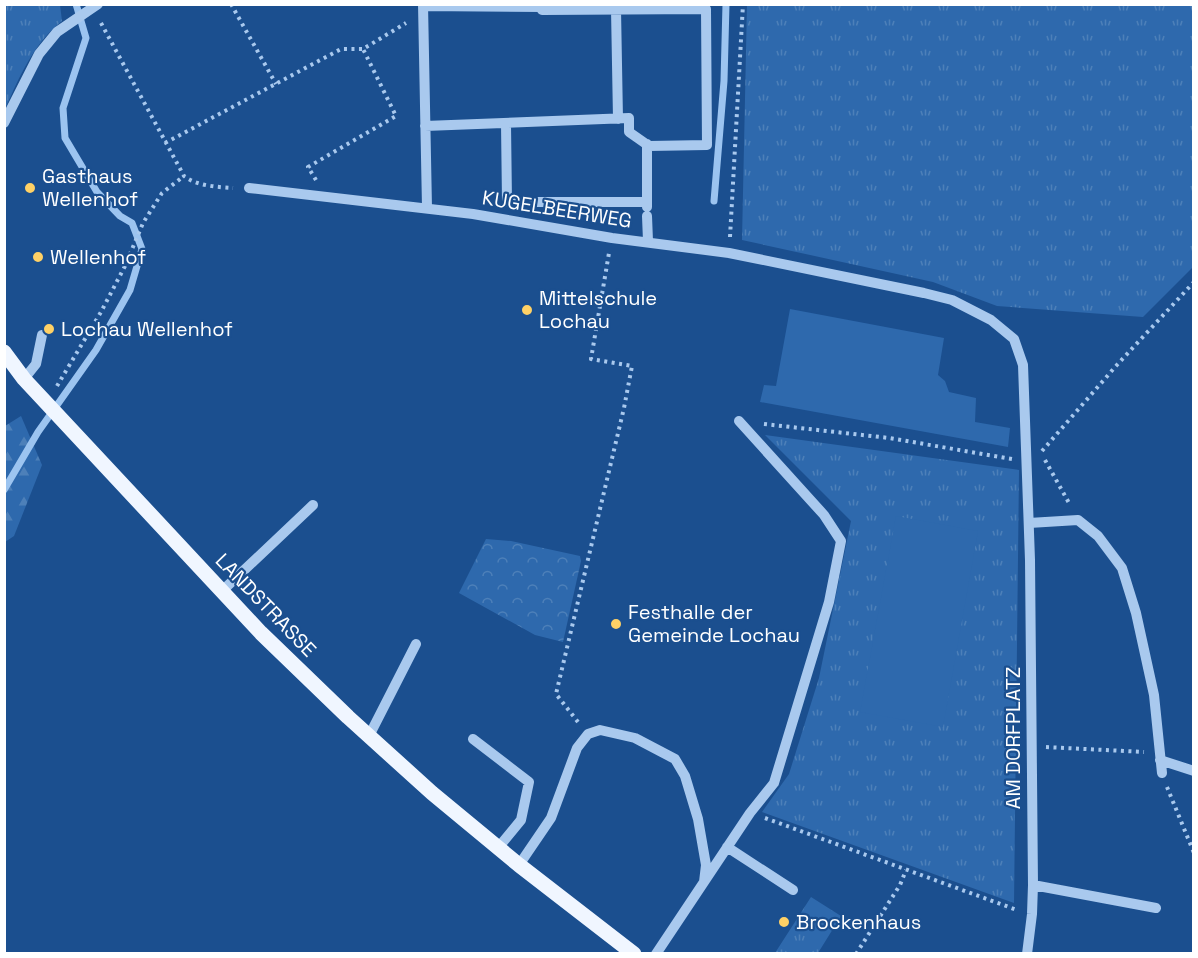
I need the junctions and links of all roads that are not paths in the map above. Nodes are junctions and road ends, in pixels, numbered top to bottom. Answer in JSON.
{"nodes":[{"id":1,"x":91,"y":8,"type":"edge"},
{"id":2,"x":423,"y":8,"type":"edge"},
{"id":3,"x":616,"y":9,"type":"junction"},
{"id":4,"x":618,"y":119,"type":"junction"},
{"id":5,"x":4,"y":123,"type":"edge"},
{"id":6,"x":506,"y":124,"type":"junction"},
{"id":7,"x":425,"y":126,"type":"junction"},
{"id":8,"x":647,"y":144,"type":"junction"},
{"id":9,"x":249,"y":188,"type":"road end"},
{"id":10,"x":427,"y":208,"type":"junction"},
{"id":11,"x":647,"y":208,"type":"junction"},
{"id":12,"x":648,"y":241,"type":"junction"},
{"id":13,"x":924,"y":293,"type":"joint"},
{"id":14,"x":42,"y":335,"type":"dead end"},
{"id":15,"x":7,"y":361,"type":"edge"},
{"id":16,"x":24,"y":379,"type":"junction"},
{"id":17,"x":739,"y":422,"type":"road end"},
{"id":18,"x":313,"y":505,"type":"dead end"},
{"id":19,"x":1029,"y":523,"type":"junction"},
{"id":20,"x":222,"y":591,"type":"junction"},
{"id":21,"x":416,"y":644,"type":"dead end"},
{"id":22,"x":369,"y":736,"type":"junction"},
{"id":23,"x":473,"y":739,"type":"dead end"},
{"id":24,"x":1160,"y":756,"type":"junction"},
{"id":25,"x":1194,"y":771,"type":"edge"},
{"id":26,"x":1162,"y":773,"type":"road end"},
{"id":27,"x":727,"y":847,"type":"junction"},
{"id":28,"x":498,"y":848,"type":"junction"},
{"id":29,"x":519,"y":865,"type":"junction"},
{"id":30,"x":704,"y":882,"type":"junction"},
{"id":31,"x":1033,"y":885,"type":"junction"},
{"id":32,"x":793,"y":890,"type":"dead end"},
{"id":33,"x":1156,"y":908,"type":"dead end"},
{"id":34,"x":634,"y":954,"type":"edge"},
{"id":35,"x":656,"y":954,"type":"edge"},
{"id":36,"x":1027,"y":954,"type":"edge"}],
"edges":[{"from":1,"to":5,"type":"street"},
{"from":2,"to":3,"type":"street"},
{"from":2,"to":7,"type":"street"},
{"from":3,"to":4,"type":"street"},
{"from":3,"to":8,"type":"street"},
{"from":4,"to":6,"type":"street"},
{"from":4,"to":8,"type":"street"},
{"from":6,"to":7,"type":"street"},
{"from":6,"to":11,"type":"street"},
{"from":7,"to":10,"type":"street"},
{"from":8,"to":11,"type":"street"},
{"from":9,"to":10,"type":"street","name":"KUGELBEERWEG"},
{"from":10,"to":12,"type":"street","name":"KUGELBEERWEG"},
{"from":11,"to":12,"type":"street"},
{"from":12,"to":13,"type":"street","name":"KUGELBEERWEG"},
{"from":13,"to":19,"type":"street","name":"AM DORFPLATZ"},
{"from":14,"to":16,"type":"street"},
{"from":15,"to":16,"type":"main road","name":"LANDSTRASSE"},
{"from":16,"to":20,"type":"main road","name":"LANDSTRASSE"},
{"from":17,"to":27,"type":"street"},
{"from":18,"to":20,"type":"street"},
{"from":19,"to":24,"type":"street"},
{"from":19,"to":31,"type":"street","name":"AM DORFPLATZ"},
{"from":20,"to":22,"type":"main road","name":"LANDSTRASSE"},
{"from":21,"to":22,"type":"street"},
{"from":22,"to":28,"type":"main road","name":"LANDSTRASSE"},
{"from":23,"to":28,"type":"street"},
{"from":24,"to":25,"type":"street"},
{"from":24,"to":26,"type":"street"},
{"from":27,"to":30,"type":"street"},
{"from":27,"to":32,"type":"street"},
{"from":28,"to":29,"type":"main road","name":"LANDSTRASSE"},
{"from":29,"to":30,"type":"street"},
{"from":29,"to":34,"type":"main road","name":"LANDSTRASSE"},
{"from":30,"to":35,"type":"street"},
{"from":31,"to":33,"type":"street"},
{"from":31,"to":36,"type":"street","name":"AM DORFPLATZ"}]}
